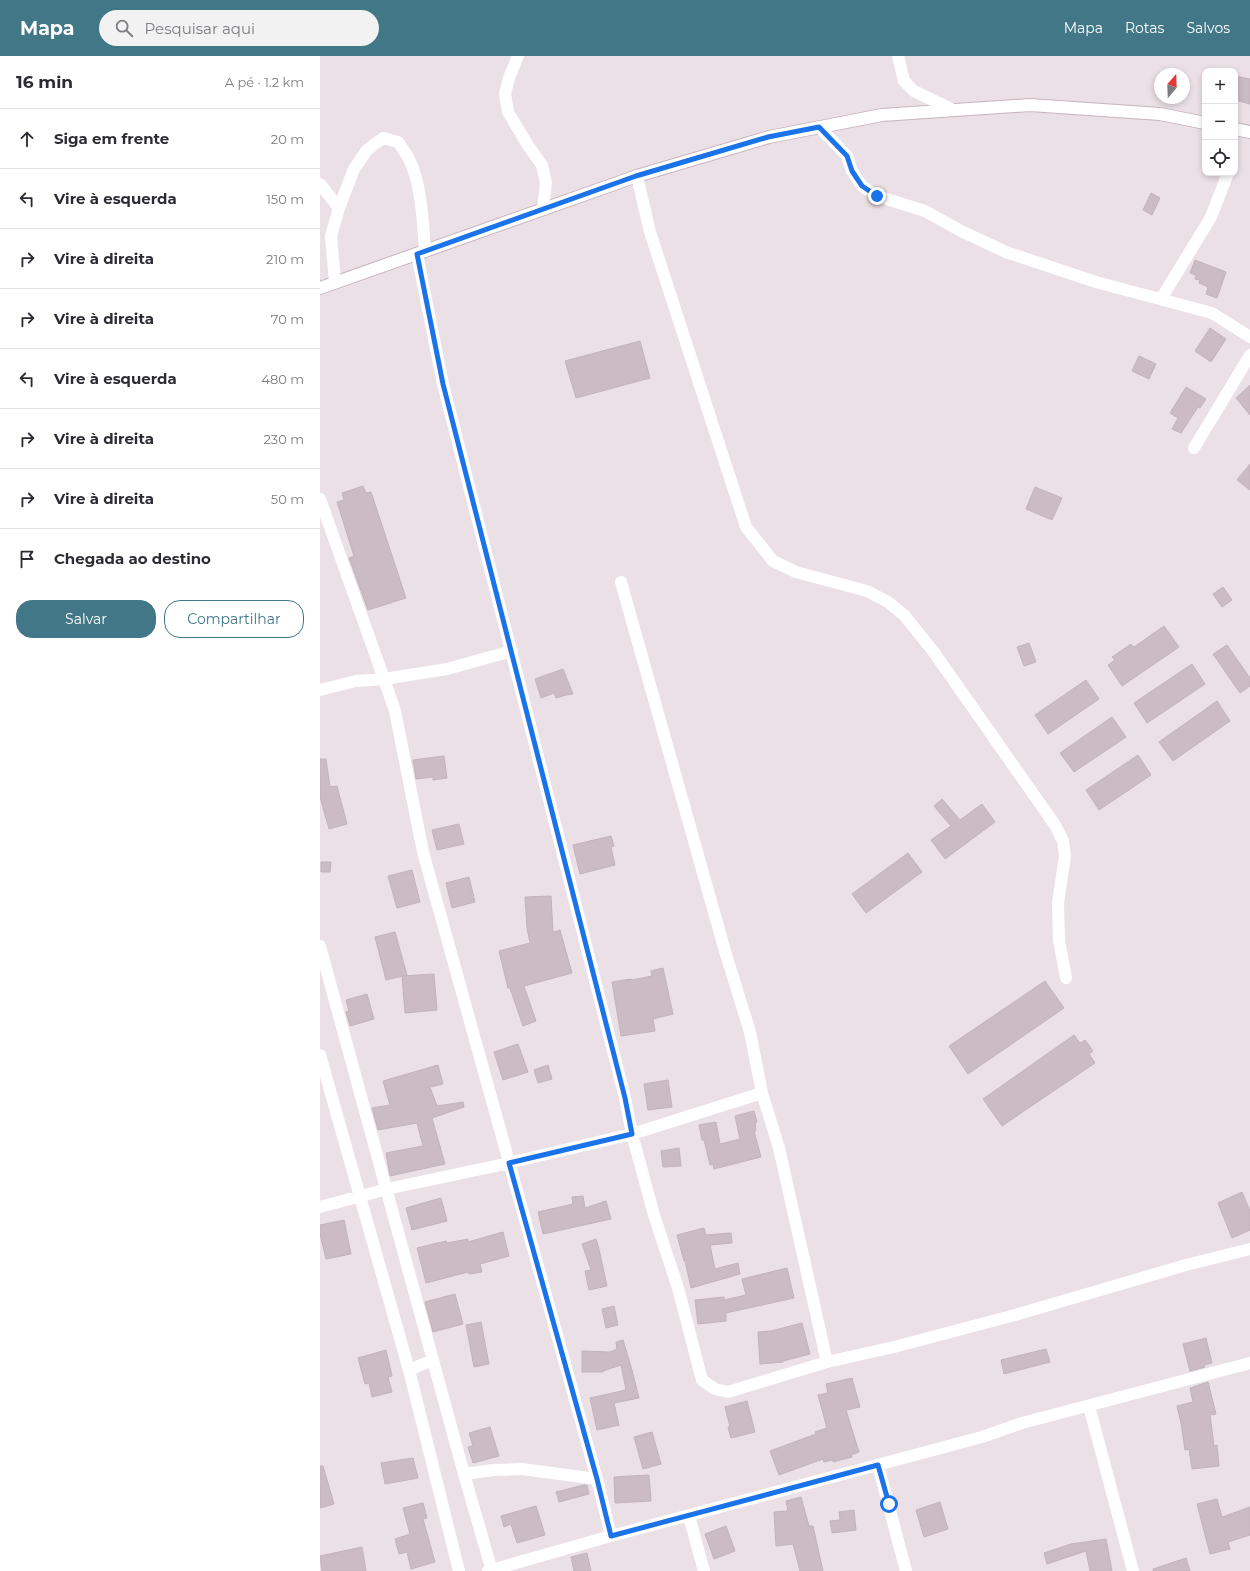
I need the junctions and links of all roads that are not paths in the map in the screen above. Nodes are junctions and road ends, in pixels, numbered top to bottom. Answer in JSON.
{"nodes":[{"id":1,"x":518,"y":56,"type":"edge"},
{"id":2,"x":898,"y":56,"type":"edge"},
{"id":3,"x":953,"y":110,"type":"junction"},
{"id":4,"x":1202,"y":122,"type":"edge"},
{"id":5,"x":819,"y":127,"type":"junction"},
{"id":6,"x":1238,"y":130,"type":"edge"},
{"id":7,"x":1250,"y":132,"type":"edge"},
{"id":8,"x":636,"y":176,"type":"junction"},
{"id":9,"x":1227,"y":176,"type":"edge"},
{"id":10,"x":320,"y":184,"type":"edge"},
{"id":11,"x":338,"y":208,"type":"junction"},
{"id":12,"x":543,"y":209,"type":"junction"},
{"id":13,"x":421,"y":253,"type":"junction"},
{"id":14,"x":336,"y":282,"type":"junction"},
{"id":15,"x":320,"y":288,"type":"edge"},
{"id":16,"x":1161,"y":299,"type":"junction"},
{"id":17,"x":1250,"y":337,"type":"edge"},
{"id":18,"x":1250,"y":355,"type":"edge"},
{"id":19,"x":1194,"y":448,"type":"dead end"},
{"id":20,"x":320,"y":499,"type":"edge"},
{"id":21,"x":621,"y":582,"type":"dead end"},
{"id":22,"x":512,"y":651,"type":"junction"},
{"id":23,"x":384,"y":679,"type":"junction"},
{"id":24,"x":320,"y":690,"type":"edge"},
{"id":25,"x":320,"y":946,"type":"edge"},
{"id":26,"x":1066,"y":978,"type":"dead end"},
{"id":27,"x":320,"y":1055,"type":"edge"},
{"id":28,"x":762,"y":1093,"type":"junction"},
{"id":29,"x":632,"y":1134,"type":"junction"},
{"id":30,"x":509,"y":1163,"type":"junction"},
{"id":31,"x":386,"y":1189,"type":"junction"},
{"id":32,"x":359,"y":1196,"type":"junction"},
{"id":33,"x":320,"y":1207,"type":"edge"},
{"id":34,"x":1250,"y":1249,"type":"edge"},
{"id":35,"x":433,"y":1360,"type":"junction"},
{"id":36,"x":828,"y":1362,"type":"junction"},
{"id":37,"x":1250,"y":1363,"type":"edge"},
{"id":38,"x":409,"y":1370,"type":"junction"},
{"id":39,"x":1088,"y":1406,"type":"junction"},
{"id":40,"x":878,"y":1465,"type":"junction"},
{"id":41,"x":464,"y":1474,"type":"junction"},
{"id":42,"x":597,"y":1479,"type":"junction"},
{"id":43,"x":689,"y":1516,"type":"junction"},
{"id":44,"x":611,"y":1536,"type":"junction"},
{"id":45,"x":459,"y":1571,"type":"edge"},
{"id":46,"x":491,"y":1571,"type":"edge"},
{"id":47,"x":704,"y":1571,"type":"edge"},
{"id":48,"x":906,"y":1571,"type":"edge"},
{"id":49,"x":1133,"y":1571,"type":"edge"}],
"edges":[{"from":1,"to":12,"type":"street"},
{"from":2,"to":3,"type":"street"},
{"from":3,"to":4,"type":"street"},
{"from":3,"to":5,"type":"street"},
{"from":5,"to":8,"type":"street"},
{"from":5,"to":16,"type":"street"},
{"from":6,"to":7,"type":"street"},
{"from":8,"to":12,"type":"street"},
{"from":8,"to":26,"type":"street"},
{"from":9,"to":16,"type":"street"},
{"from":10,"to":11,"type":"street"},
{"from":11,"to":13,"type":"street"},
{"from":11,"to":14,"type":"street"},
{"from":12,"to":13,"type":"street"},
{"from":13,"to":14,"type":"street"},
{"from":13,"to":22,"type":"street"},
{"from":14,"to":15,"type":"street"},
{"from":16,"to":17,"type":"street"},
{"from":18,"to":19,"type":"street"},
{"from":20,"to":23,"type":"street"},
{"from":21,"to":28,"type":"street"},
{"from":22,"to":23,"type":"street"},
{"from":22,"to":29,"type":"street"},
{"from":23,"to":24,"type":"street"},
{"from":23,"to":30,"type":"street"},
{"from":25,"to":31,"type":"street"},
{"from":27,"to":32,"type":"street"},
{"from":28,"to":29,"type":"street"},
{"from":28,"to":36,"type":"street"},
{"from":29,"to":30,"type":"street"},
{"from":29,"to":36,"type":"street"},
{"from":30,"to":31,"type":"street"},
{"from":30,"to":42,"type":"street"},
{"from":31,"to":32,"type":"street"},
{"from":31,"to":35,"type":"street"},
{"from":32,"to":33,"type":"street"},
{"from":32,"to":38,"type":"street"},
{"from":34,"to":36,"type":"street"},
{"from":35,"to":38,"type":"street"},
{"from":35,"to":41,"type":"street"},
{"from":37,"to":39,"type":"street"},
{"from":38,"to":45,"type":"street"},
{"from":39,"to":40,"type":"street"},
{"from":39,"to":49,"type":"street"},
{"from":40,"to":43,"type":"street"},
{"from":40,"to":48,"type":"street"},
{"from":41,"to":42,"type":"street"},
{"from":41,"to":46,"type":"street"},
{"from":42,"to":44,"type":"street"},
{"from":43,"to":44,"type":"street"},
{"from":43,"to":47,"type":"street"},
{"from":44,"to":46,"type":"street"}]}
